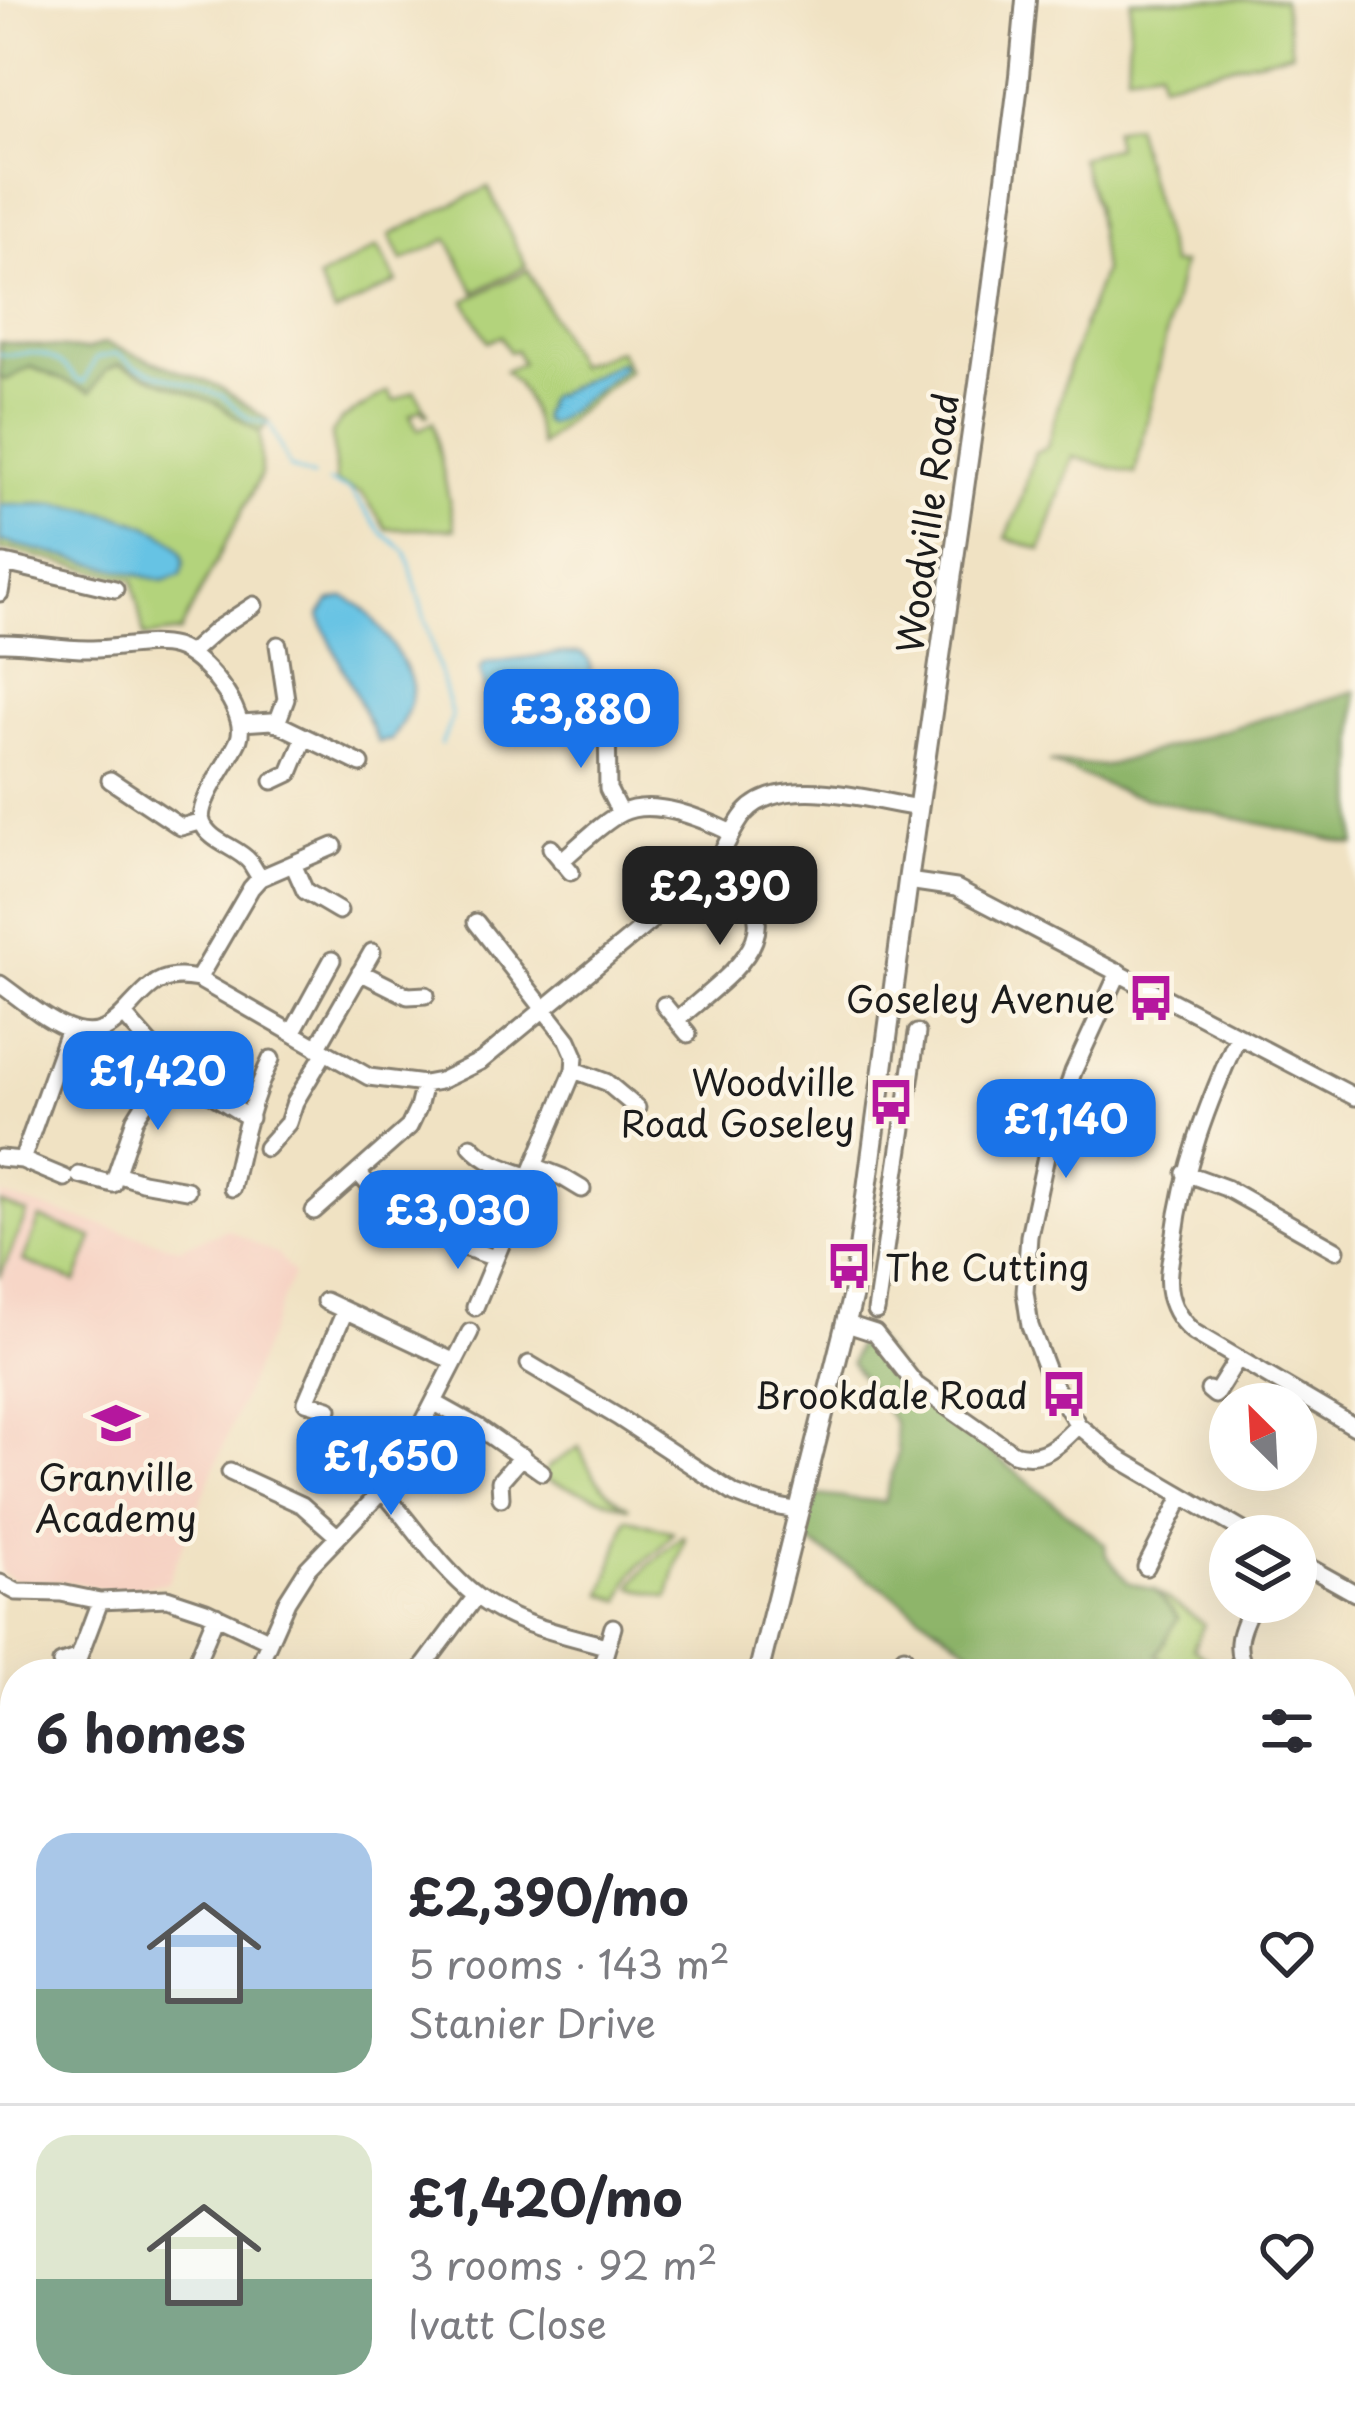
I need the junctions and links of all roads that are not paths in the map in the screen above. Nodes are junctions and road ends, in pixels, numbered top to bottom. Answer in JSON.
{"nodes":[{"id":1,"x":1026,"y":0,"type":"edge"},
{"id":2,"x":2,"y":563,"type":"edge"},
{"id":3,"x":115,"y":589,"type":"dead end"},
{"id":4,"x":0,"y":593,"type":"edge"},
{"id":5,"x":254,"y":605,"type":"dead end"},
{"id":6,"x":0,"y":643,"type":"edge"},
{"id":7,"x":278,"y":645,"type":"dead end"},
{"id":8,"x":189,"y":654,"type":"junction"},
{"id":9,"x":589,"y":713,"type":"dead end"},
{"id":10,"x":241,"y":723,"type":"junction"},
{"id":11,"x":277,"y":723,"type":"junction"},
{"id":12,"x":305,"y":736,"type":"junction"},
{"id":13,"x":361,"y":764,"type":"dead end"},
{"id":14,"x":110,"y":780,"type":"dead end"},
{"id":15,"x":273,"y":781,"type":"dead end"},
{"id":16,"x":919,"y":808,"type":"junction"},
{"id":17,"x":620,"y":814,"type":"junction"},
{"id":18,"x":202,"y":821,"type":"junction"},
{"id":19,"x":732,"y":833,"type":"junction"},
{"id":20,"x":334,"y":846,"type":"dead end"},
{"id":21,"x":561,"y":860,"type":"dead end"},
{"id":22,"x":718,"y":863,"type":"junction"},
{"id":23,"x":292,"y":864,"type":"junction"},
{"id":24,"x":260,"y":878,"type":"junction"},
{"id":25,"x":908,"y":881,"type":"junction"},
{"id":26,"x":339,"y":911,"type":"dead end"},
{"id":27,"x":476,"y":922,"type":"dead end"},
{"id":28,"x":372,"y":952,"type":"dead end"},
{"id":29,"x":332,"y":960,"type":"dead end"},
{"id":30,"x":1119,"y":972,"type":"junction"},
{"id":31,"x":360,"y":973,"type":"junction"},
{"id":32,"x":198,"y":979,"type":"junction"},
{"id":33,"x":0,"y":984,"type":"edge"},
{"id":34,"x":426,"y":995,"type":"dead end"},
{"id":35,"x":664,"y":1006,"type":"dead end"},
{"id":36,"x":543,"y":1008,"type":"junction"},
{"id":37,"x":125,"y":1016,"type":"junction"},
{"id":38,"x":69,"y":1029,"type":"junction"},
{"id":39,"x":292,"y":1033,"type":"junction"},
{"id":40,"x":917,"y":1033,"type":"dead end"},
{"id":41,"x":1238,"y":1036,"type":"junction"},
{"id":42,"x":321,"y":1050,"type":"junction"},
{"id":43,"x":886,"y":1054,"type":"junction"},
{"id":44,"x":913,"y":1057,"type":"junction"},
{"id":45,"x":271,"y":1059,"type":"dead end"},
{"id":46,"x":168,"y":1066,"type":"junction"},
{"id":47,"x":574,"y":1070,"type":"junction"},
{"id":48,"x":424,"y":1084,"type":"junction"},
{"id":49,"x":1355,"y":1097,"type":"edge"},
{"id":50,"x":637,"y":1108,"type":"dead end"},
{"id":51,"x":250,"y":1118,"type":"junction"},
{"id":52,"x":471,"y":1146,"type":"dead end"},
{"id":53,"x":266,"y":1148,"type":"dead end"},
{"id":54,"x":0,"y":1158,"type":"edge"},
{"id":55,"x":22,"y":1160,"type":"junction"},
{"id":56,"x":532,"y":1171,"type":"junction"},
{"id":57,"x":358,"y":1172,"type":"junction"},
{"id":58,"x":1185,"y":1173,"type":"junction"},
{"id":59,"x":117,"y":1174,"type":"junction"},
{"id":60,"x":232,"y":1188,"type":"dead end"},
{"id":61,"x":188,"y":1190,"type":"dead end"},
{"id":62,"x":582,"y":1190,"type":"dead end"},
{"id":63,"x":314,"y":1211,"type":"dead end"},
{"id":64,"x":1336,"y":1250,"type":"dead end"},
{"id":65,"x":495,"y":1258,"type":"junction"},
{"id":66,"x":853,"y":1294,"type":"junction"},
{"id":67,"x":325,"y":1301,"type":"dead end"},
{"id":68,"x":475,"y":1307,"type":"dead end"},
{"id":69,"x":345,"y":1310,"type":"junction"},
{"id":70,"x":847,"y":1324,"type":"junction"},
{"id":71,"x":470,"y":1332,"type":"dead end"},
{"id":72,"x":1238,"y":1358,"type":"junction"},
{"id":73,"x":453,"y":1361,"type":"junction"},
{"id":74,"x":529,"y":1364,"type":"dead end"},
{"id":75,"x":1222,"y":1383,"type":"edge"},
{"id":76,"x":435,"y":1403,"type":"junction"},
{"id":77,"x":329,"y":1409,"type":"dead end"},
{"id":78,"x":1078,"y":1425,"type":"junction"},
{"id":79,"x":1355,"y":1427,"type":"edge"},
{"id":80,"x":522,"y":1456,"type":"junction"},
{"id":81,"x":230,"y":1472,"type":"dead end"},
{"id":82,"x":542,"y":1472,"type":"dead end"},
{"id":83,"x":382,"y":1491,"type":"junction"},
{"id":84,"x":269,"y":1492,"type":"junction"},
{"id":85,"x":1182,"y":1497,"type":"junction"},
{"id":86,"x":501,"y":1498,"type":"dead end"},
{"id":87,"x":800,"y":1510,"type":"junction"},
{"id":88,"x":258,"y":1511,"type":"dead end"},
{"id":89,"x":1214,"y":1515,"type":"edge"},
{"id":90,"x":337,"y":1536,"type":"junction"},
{"id":91,"x":1145,"y":1567,"type":"dead end"},
{"id":92,"x":1317,"y":1572,"type":"edge"},
{"id":93,"x":0,"y":1583,"type":"edge"},
{"id":94,"x":1355,"y":1593,"type":"edge"},
{"id":95,"x":476,"y":1596,"type":"junction"},
{"id":96,"x":100,"y":1601,"type":"junction"},
{"id":97,"x":216,"y":1616,"type":"junction"},
{"id":98,"x":1244,"y":1623,"type":"edge"},
{"id":99,"x":613,"y":1627,"type":"dead end"},
{"id":100,"x":268,"y":1640,"type":"junction"},
{"id":101,"x":606,"y":1646,"type":"junction"},
{"id":102,"x":73,"y":1659,"type":"edge"},
{"id":103,"x":198,"y":1659,"type":"edge"},
{"id":104,"x":261,"y":1659,"type":"edge"},
{"id":105,"x":429,"y":1659,"type":"edge"},
{"id":106,"x":603,"y":1659,"type":"edge"},
{"id":107,"x":762,"y":1659,"type":"edge"},
{"id":108,"x":1240,"y":1659,"type":"edge"}],
"edges":[{"from":1,"to":16,"type":"main road","name":"Woodville Road"},
{"from":2,"to":3,"type":"street"},
{"from":2,"to":4,"type":"street"},
{"from":5,"to":8,"type":"street"},
{"from":6,"to":8,"type":"street"},
{"from":7,"to":11,"type":"street"},
{"from":8,"to":10,"type":"street"},
{"from":9,"to":17,"type":"street"},
{"from":10,"to":11,"type":"street"},
{"from":10,"to":18,"type":"street"},
{"from":11,"to":12,"type":"street"},
{"from":12,"to":13,"type":"street"},
{"from":12,"to":15,"type":"street"},
{"from":14,"to":18,"type":"street"},
{"from":16,"to":19,"type":"street"},
{"from":16,"to":25,"type":"main road","name":"Woodville Road"},
{"from":17,"to":19,"type":"street"},
{"from":17,"to":21,"type":"street"},
{"from":18,"to":24,"type":"street"},
{"from":19,"to":22,"type":"street"},
{"from":20,"to":23,"type":"street"},
{"from":22,"to":35,"type":"street"},
{"from":22,"to":36,"type":"street"},
{"from":23,"to":24,"type":"street"},
{"from":23,"to":26,"type":"street"},
{"from":24,"to":32,"type":"street"},
{"from":25,"to":30,"type":"street"},
{"from":25,"to":43,"type":"main road","name":"Woodville Road"},
{"from":27,"to":36,"type":"street"},
{"from":28,"to":31,"type":"street"},
{"from":29,"to":39,"type":"street"},
{"from":30,"to":41,"type":"street"},
{"from":30,"to":78,"type":"street"},
{"from":31,"to":34,"type":"street"},
{"from":31,"to":42,"type":"street"},
{"from":32,"to":37,"type":"street"},
{"from":32,"to":39,"type":"street"},
{"from":33,"to":38,"type":"street"},
{"from":36,"to":47,"type":"street"},
{"from":36,"to":48,"type":"street"},
{"from":37,"to":38,"type":"street"},
{"from":37,"to":46,"type":"street"},
{"from":38,"to":55,"type":"street"},
{"from":39,"to":42,"type":"street"},
{"from":40,"to":44,"type":"street"},
{"from":41,"to":49,"type":"street"},
{"from":41,"to":58,"type":"street"},
{"from":42,"to":48,"type":"street"},
{"from":42,"to":53,"type":"street"},
{"from":43,"to":44,"type":"street"},
{"from":43,"to":66,"type":"main road","name":"Woodville Road"},
{"from":44,"to":66,"type":"street"},
{"from":45,"to":51,"type":"street"},
{"from":46,"to":51,"type":"street"},
{"from":46,"to":59,"type":"street"},
{"from":47,"to":50,"type":"street"},
{"from":47,"to":56,"type":"street"},
{"from":48,"to":57,"type":"street"},
{"from":51,"to":60,"type":"street"},
{"from":52,"to":56,"type":"street"},
{"from":54,"to":55,"type":"street"},
{"from":55,"to":59,"type":"street"},
{"from":56,"to":62,"type":"street"},
{"from":56,"to":65,"type":"street"},
{"from":57,"to":63,"type":"street"},
{"from":57,"to":65,"type":"street"},
{"from":58,"to":64,"type":"street"},
{"from":58,"to":72,"type":"street"},
{"from":59,"to":61,"type":"street"},
{"from":65,"to":68,"type":"street"},
{"from":66,"to":70,"type":"main road","name":"Woodville Road"},
{"from":67,"to":69,"type":"street"},
{"from":69,"to":73,"type":"street"},
{"from":69,"to":77,"type":"street"},
{"from":70,"to":78,"type":"street"},
{"from":70,"to":87,"type":"main road","name":"Woodville Road"},
{"from":71,"to":73,"type":"street"},
{"from":72,"to":75,"type":"street"},
{"from":72,"to":79,"type":"street"},
{"from":73,"to":76,"type":"street"},
{"from":74,"to":87,"type":"street"},
{"from":76,"to":80,"type":"street"},
{"from":76,"to":83,"type":"street"},
{"from":78,"to":85,"type":"street"},
{"from":80,"to":82,"type":"street"},
{"from":80,"to":86,"type":"street"},
{"from":81,"to":84,"type":"street"},
{"from":83,"to":90,"type":"street"},
{"from":83,"to":95,"type":"street"},
{"from":84,"to":88,"type":"street"},
{"from":84,"to":90,"type":"street"},
{"from":85,"to":89,"type":"street"},
{"from":85,"to":91,"type":"street"},
{"from":87,"to":107,"type":"main road","name":"Woodville Road"},
{"from":90,"to":100,"type":"street"},
{"from":92,"to":94,"type":"street"},
{"from":93,"to":96,"type":"street"},
{"from":95,"to":101,"type":"street"},
{"from":95,"to":105,"type":"street"},
{"from":96,"to":97,"type":"street"},
{"from":96,"to":102,"type":"street"},
{"from":97,"to":100,"type":"street"},
{"from":97,"to":103,"type":"street"},
{"from":98,"to":108,"type":"street"},
{"from":99,"to":101,"type":"street"},
{"from":100,"to":104,"type":"street"},
{"from":101,"to":106,"type":"street"}]}
